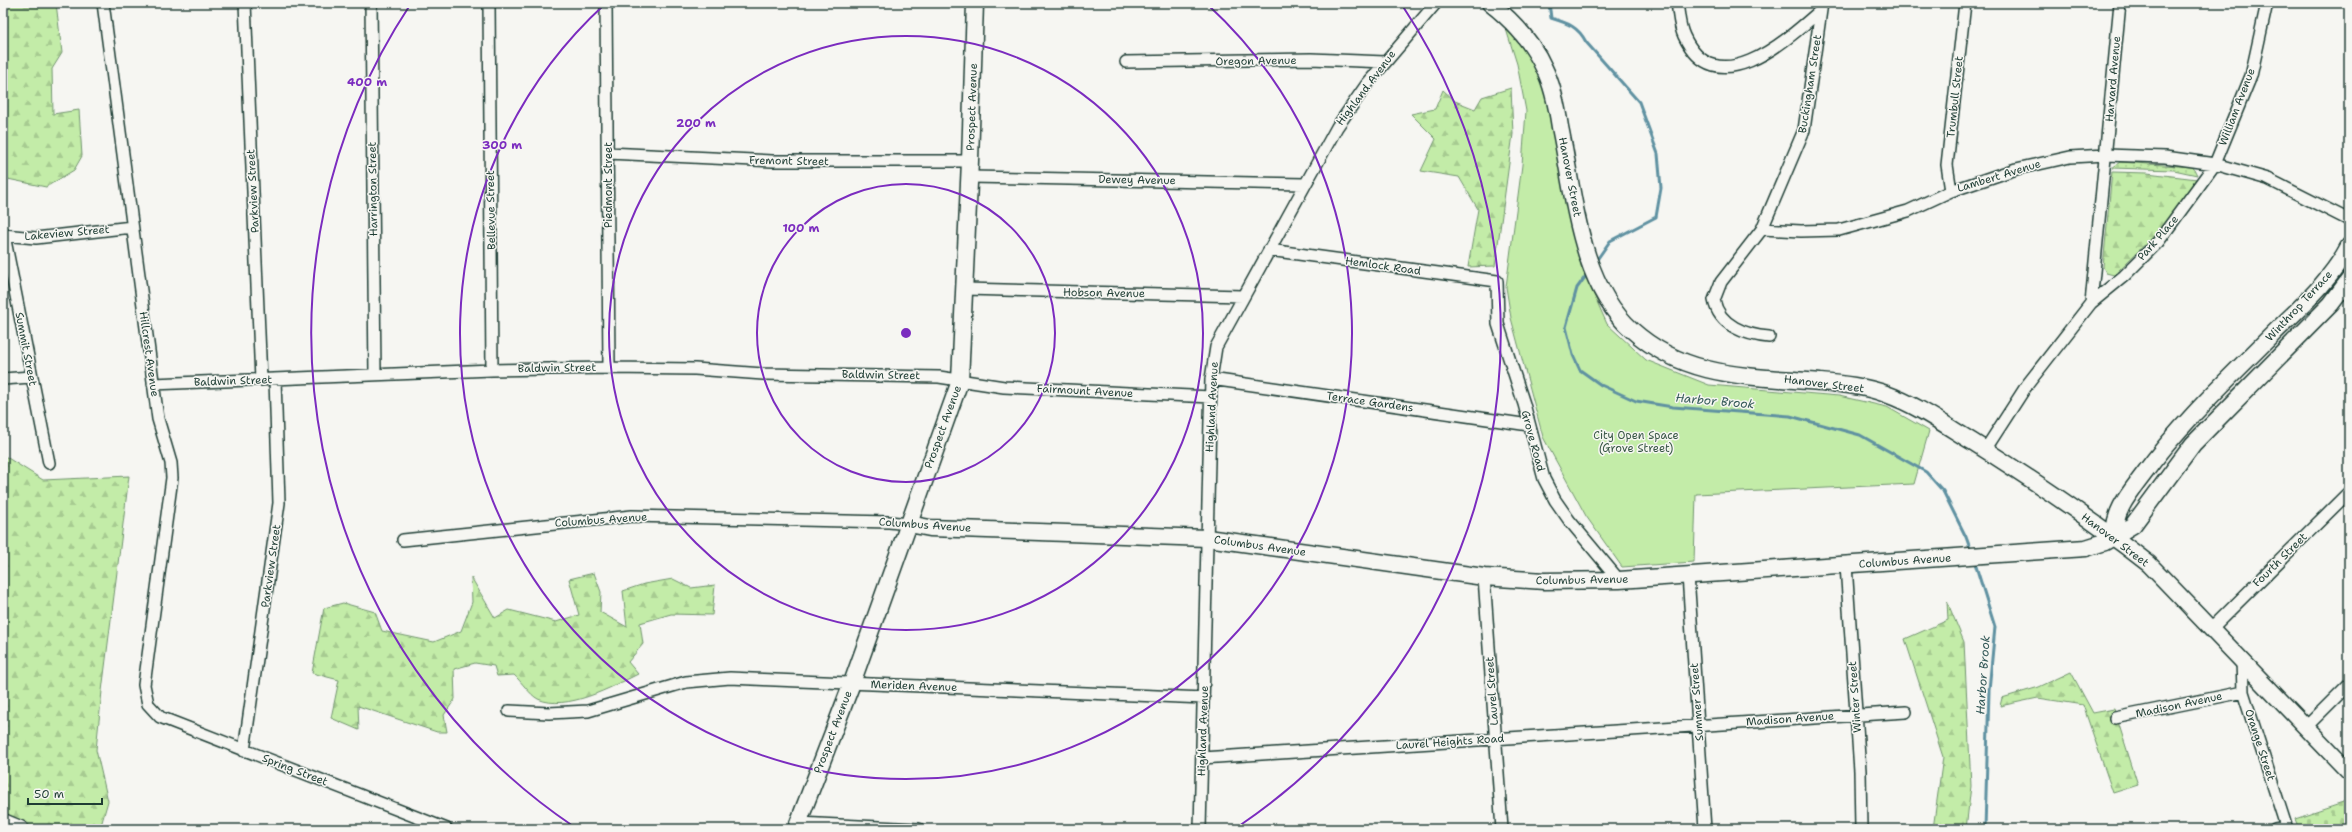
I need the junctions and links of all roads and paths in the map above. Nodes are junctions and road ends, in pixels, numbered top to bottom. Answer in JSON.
{"nodes":[{"id":1,"x":103,"y":3,"type":"edge"},
{"id":2,"x":245,"y":3,"type":"edge"},
{"id":3,"x":371,"y":3,"type":"edge"},
{"id":4,"x":489,"y":3,"type":"edge"},
{"id":5,"x":606,"y":3,"type":"edge"},
{"id":6,"x":975,"y":3,"type":"edge"},
{"id":7,"x":1436,"y":3,"type":"edge"},
{"id":8,"x":1490,"y":3,"type":"edge"},
{"id":9,"x":1677,"y":3,"type":"edge"},
{"id":10,"x":1965,"y":3,"type":"edge"},
{"id":11,"x":2120,"y":3,"type":"edge"},
{"id":12,"x":2267,"y":3,"type":"edge"},
{"id":13,"x":1822,"y":7,"type":"edge"},
{"id":14,"x":1126,"y":62,"type":"dead end"},
{"id":15,"x":1385,"y":62,"type":"junction"},
{"id":16,"x":608,"y":153,"type":"junction"},
{"id":17,"x":2106,"y":155,"type":"junction"},
{"id":18,"x":970,"y":161,"type":"junction"},
{"id":19,"x":2215,"y":164,"type":"junction"},
{"id":20,"x":970,"y":177,"type":"junction"},
{"id":21,"x":1304,"y":184,"type":"junction"},
{"id":22,"x":1951,"y":191,"type":"junction"},
{"id":23,"x":2349,"y":220,"type":"edge"},
{"id":24,"x":132,"y":227,"type":"junction"},
{"id":25,"x":1762,"y":228,"type":"junction"},
{"id":26,"x":4,"y":235,"type":"edge"},
{"id":27,"x":2349,"y":246,"type":"edge"},
{"id":28,"x":1268,"y":250,"type":"junction"},
{"id":29,"x":2349,"y":280,"type":"edge"},
{"id":30,"x":1497,"y":281,"type":"joint"},
{"id":31,"x":965,"y":289,"type":"junction"},
{"id":32,"x":1243,"y":296,"type":"junction"},
{"id":33,"x":2091,"y":303,"type":"junction"},
{"id":34,"x":1769,"y":337,"type":"dead end"},
{"id":35,"x":2245,"y":362,"type":"junction"},
{"id":36,"x":609,"y":368,"type":"junction"},
{"id":37,"x":492,"y":370,"type":"junction"},
{"id":38,"x":375,"y":374,"type":"junction"},
{"id":39,"x":31,"y":377,"type":"junction"},
{"id":40,"x":2260,"y":378,"type":"junction"},
{"id":41,"x":3,"y":379,"type":"edge"},
{"id":42,"x":261,"y":380,"type":"junction"},
{"id":43,"x":275,"y":380,"type":"junction"},
{"id":44,"x":1211,"y":380,"type":"junction"},
{"id":45,"x":960,"y":381,"type":"junction"},
{"id":46,"x":153,"y":384,"type":"junction"},
{"id":47,"x":1211,"y":397,"type":"junction"},
{"id":48,"x":1529,"y":425,"type":"junction"},
{"id":49,"x":2178,"y":432,"type":"junction"},
{"id":50,"x":2192,"y":446,"type":"junction"},
{"id":51,"x":1985,"y":450,"type":"junction"},
{"id":52,"x":49,"y":463,"type":"dead end"},
{"id":53,"x":2349,"y":492,"type":"edge"},
{"id":54,"x":909,"y":524,"type":"junction"},
{"id":55,"x":2114,"y":536,"type":"junction"},
{"id":56,"x":1208,"y":538,"type":"junction"},
{"id":57,"x":403,"y":540,"type":"dead end"},
{"id":58,"x":1846,"y":565,"type":"junction"},
{"id":59,"x":1688,"y":575,"type":"junction"},
{"id":60,"x":1484,"y":577,"type":"junction"},
{"id":61,"x":1619,"y":580,"type":"junction"},
{"id":62,"x":2212,"y":628,"type":"junction"},
{"id":63,"x":2242,"y":660,"type":"junction"},
{"id":64,"x":852,"y":683,"type":"junction"},
{"id":65,"x":2349,"y":684,"type":"edge"},
{"id":66,"x":2243,"y":692,"type":"junction"},
{"id":67,"x":1204,"y":698,"type":"junction"},
{"id":68,"x":148,"y":704,"type":"joint"},
{"id":69,"x":509,"y":711,"type":"dead end"},
{"id":70,"x":1906,"y":712,"type":"dead end"},
{"id":71,"x":1856,"y":715,"type":"junction"},
{"id":72,"x":2115,"y":718,"type":"dead end"},
{"id":73,"x":1698,"y":725,"type":"junction"},
{"id":74,"x":2306,"y":727,"type":"junction"},
{"id":75,"x":1495,"y":739,"type":"junction"},
{"id":76,"x":244,"y":751,"type":"junction"},
{"id":77,"x":1202,"y":758,"type":"junction"},
{"id":78,"x":2349,"y":772,"type":"edge"},
{"id":79,"x":3,"y":822,"type":"edge"},
{"id":80,"x":798,"y":826,"type":"edge"},
{"id":81,"x":2283,"y":828,"type":"edge"},
{"id":82,"x":20,"y":829,"type":"edge"},
{"id":83,"x":447,"y":829,"type":"edge"},
{"id":84,"x":918,"y":829,"type":"edge"},
{"id":85,"x":1200,"y":829,"type":"edge"},
{"id":86,"x":1502,"y":829,"type":"edge"},
{"id":87,"x":1705,"y":829,"type":"edge"},
{"id":88,"x":1860,"y":829,"type":"edge"}],
"edges":[{"from":1,"to":24,"type":"street","name":"Hillcrest Avenue"},
{"from":2,"to":42,"type":"street","name":"Parkview Street"},
{"from":3,"to":38,"type":"street","name":"Harrington Street"},
{"from":4,"to":37,"type":"street","name":"Bellevue Street"},
{"from":5,"to":16,"type":"street","name":"Piedmont Street"},
{"from":6,"to":18,"type":"street","name":"Prospect Avenue"},
{"from":7,"to":15,"type":"street","name":"Highland Avenue"},
{"from":8,"to":51,"type":"street","name":"Hanover Street"},
{"from":9,"to":13,"type":"street"},
{"from":10,"to":22,"type":"street","name":"Trumbull Street"},
{"from":11,"to":17,"type":"street","name":"Harvard Avenue"},
{"from":12,"to":19,"type":"street","name":"William Avenue"},
{"from":13,"to":25,"type":"street","name":"Buckingham Street"},
{"from":14,"to":15,"type":"street","name":"Oregon Avenue"},
{"from":15,"to":21,"type":"street","name":"Highland Avenue"},
{"from":16,"to":18,"type":"street","name":"Fremont Street"},
{"from":16,"to":36,"type":"street","name":"Piedmont Street"},
{"from":17,"to":19,"type":"street","name":"Lambert Avenue"},
{"from":17,"to":22,"type":"street","name":"Lambert Avenue"},
{"from":17,"to":33,"type":"street"},
{"from":18,"to":20,"type":"street","name":"Prospect Avenue"},
{"from":19,"to":23,"type":"street","name":"Lambert Avenue"},
{"from":19,"to":33,"type":"street","name":"Park Place"},
{"from":20,"to":21,"type":"street","name":"Dewey Avenue"},
{"from":20,"to":31,"type":"street","name":"Prospect Avenue"},
{"from":21,"to":28,"type":"street","name":"Highland Avenue"},
{"from":22,"to":25,"type":"street","name":"Lambert Avenue"},
{"from":24,"to":26,"type":"street","name":"Lakeview Street"},
{"from":24,"to":46,"type":"street","name":"Hillcrest Avenue"},
{"from":25,"to":34,"type":"street","name":"Buckingham Street"},
{"from":26,"to":39,"type":"street","name":"Summit Street"},
{"from":27,"to":35,"type":"street","name":"Winthrop Terrace"},
{"from":28,"to":30,"type":"street","name":"Hemlock Road"},
{"from":28,"to":32,"type":"street","name":"Highland Avenue"},
{"from":29,"to":40,"type":"street","name":"Winthrop Terrace"},
{"from":30,"to":48,"type":"street","name":"Grove Road"},
{"from":31,"to":32,"type":"street","name":"Hobson Avenue"},
{"from":31,"to":45,"type":"street","name":"Prospect Avenue"},
{"from":32,"to":44,"type":"street","name":"Highland Avenue"},
{"from":33,"to":51,"type":"street","name":"Park Place"},
{"from":35,"to":40,"type":"street"},
{"from":35,"to":49,"type":"street","name":"Winthrop Terrace"},
{"from":36,"to":37,"type":"street","name":"Baldwin Street"},
{"from":36,"to":45,"type":"street","name":"Baldwin Street"},
{"from":37,"to":38,"type":"street","name":"Baldwin Street"},
{"from":38,"to":43,"type":"street","name":"Baldwin Street"},
{"from":39,"to":41,"type":"street"},
{"from":39,"to":52,"type":"street","name":"Summit Street"},
{"from":40,"to":50,"type":"street","name":"Winthrop Terrace"},
{"from":42,"to":43,"type":"street","name":"Baldwin Street"},
{"from":42,"to":46,"type":"street","name":"Baldwin Street"},
{"from":43,"to":76,"type":"street","name":"Parkview Street"},
{"from":44,"to":47,"type":"street","name":"Highland Avenue"},
{"from":44,"to":48,"type":"street","name":"Terrace Gardens"},
{"from":45,"to":47,"type":"street","name":"Fairmount Avenue"},
{"from":45,"to":54,"type":"street","name":"Prospect Avenue"},
{"from":46,"to":68,"type":"street","name":"Hillcrest Avenue"},
{"from":47,"to":56,"type":"street","name":"Highland Avenue"},
{"from":48,"to":61,"type":"street","name":"Grove Road"},
{"from":49,"to":50,"type":"street"},
{"from":49,"to":55,"type":"street","name":"Winthrop Terrace"},
{"from":50,"to":55,"type":"street","name":"Winthrop Terrace"},
{"from":51,"to":55,"type":"street","name":"Hanover Street"},
{"from":53,"to":62,"type":"street","name":"Fourth Street"},
{"from":54,"to":56,"type":"street","name":"Columbus Avenue"},
{"from":54,"to":57,"type":"street","name":"Columbus Avenue"},
{"from":54,"to":64,"type":"street","name":"Prospect Avenue"},
{"from":55,"to":58,"type":"street","name":"Columbus Avenue"},
{"from":55,"to":62,"type":"street","name":"Hanover Street"},
{"from":56,"to":60,"type":"street","name":"Columbus Avenue"},
{"from":56,"to":67,"type":"street","name":"Highland Avenue"},
{"from":58,"to":59,"type":"street","name":"Columbus Avenue"},
{"from":58,"to":71,"type":"street","name":"Winter Street"},
{"from":59,"to":61,"type":"street","name":"Columbus Avenue"},
{"from":59,"to":73,"type":"street","name":"Summer Street"},
{"from":60,"to":61,"type":"street","name":"Columbus Avenue"},
{"from":60,"to":75,"type":"street","name":"Laurel Street"},
{"from":62,"to":63,"type":"street","name":"Hanover Street"},
{"from":63,"to":66,"type":"street","name":"Orange Street"},
{"from":63,"to":74,"type":"street","name":"Hanover Street"},
{"from":64,"to":67,"type":"street","name":"Meriden Avenue"},
{"from":64,"to":69,"type":"street","name":"Meriden Avenue"},
{"from":64,"to":80,"type":"street","name":"Prospect Avenue"},
{"from":65,"to":74,"type":"street"},
{"from":66,"to":72,"type":"street","name":"Madison Avenue"},
{"from":66,"to":81,"type":"street","name":"Orange Street"},
{"from":67,"to":77,"type":"street","name":"Highland Avenue"},
{"from":68,"to":76,"type":"street","name":"Spring Street"},
{"from":70,"to":71,"type":"street","name":"Madison Avenue"},
{"from":71,"to":73,"type":"street","name":"Madison Avenue"},
{"from":71,"to":88,"type":"street","name":"Winter Street"},
{"from":73,"to":75,"type":"street","name":"Laurel Heights Road"},
{"from":73,"to":87,"type":"street","name":"Summer Street"},
{"from":74,"to":78,"type":"street","name":"Hanover Street"},
{"from":75,"to":77,"type":"street","name":"Laurel Heights Road"},
{"from":75,"to":86,"type":"street","name":"Laurel Street"},
{"from":76,"to":83,"type":"street","name":"Spring Street"},
{"from":77,"to":85,"type":"street","name":"Highland Avenue"},
{"from":79,"to":82,"type":"street"},
{"from":80,"to":84,"type":"street"}]}
